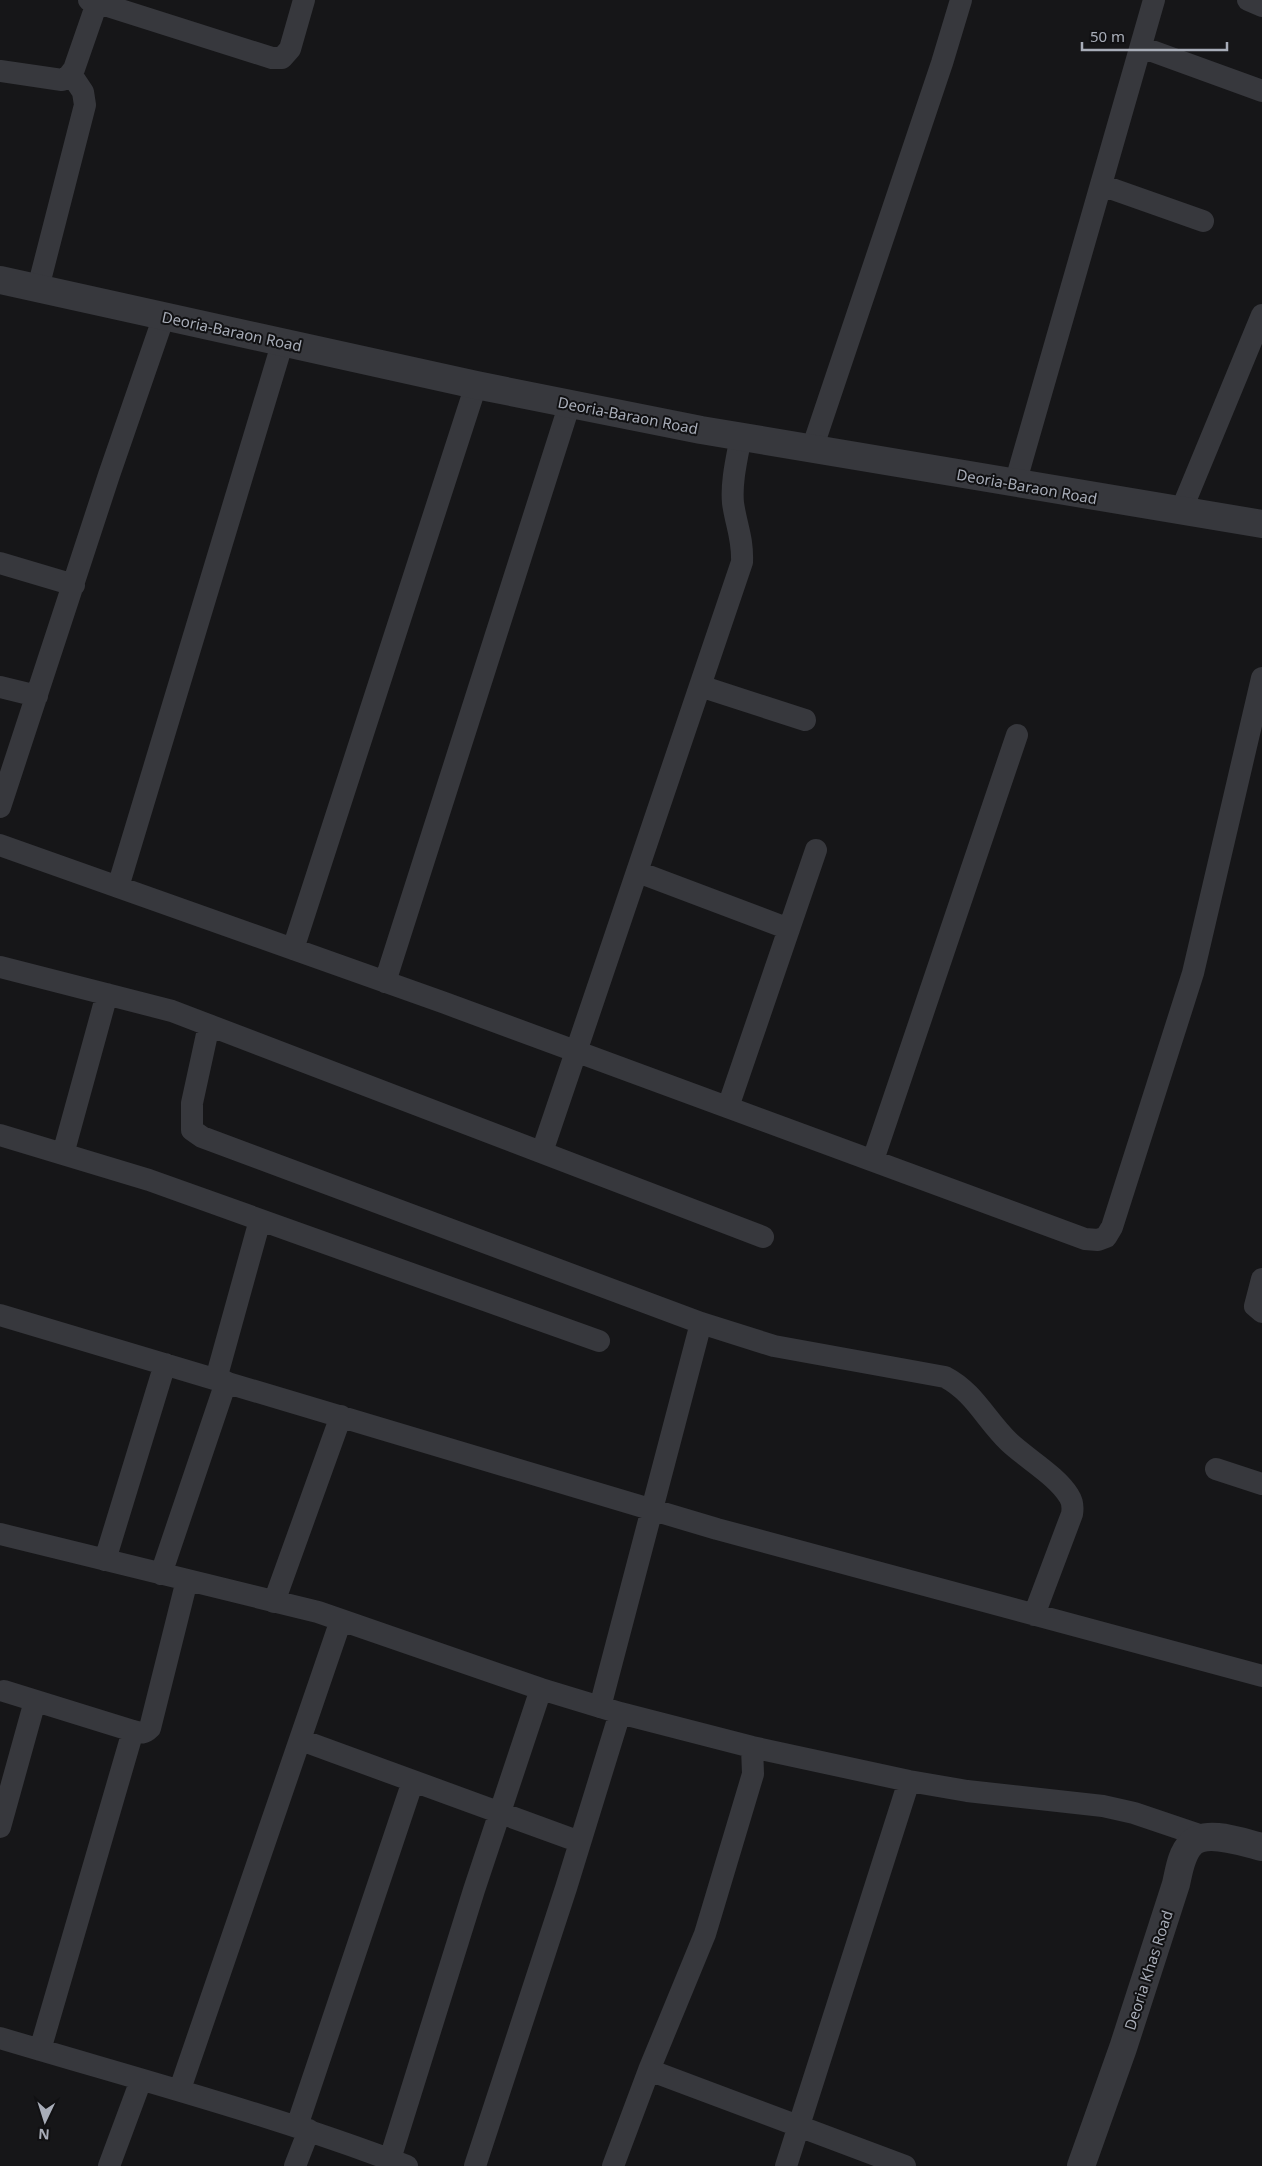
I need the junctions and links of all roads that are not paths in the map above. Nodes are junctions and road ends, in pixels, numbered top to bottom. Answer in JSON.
{"nodes":[{"id":1,"x":304,"y":0,"type":"edge"},
{"id":2,"x":961,"y":0,"type":"edge"},
{"id":3,"x":1154,"y":0,"type":"edge"},
{"id":4,"x":1248,"y":0,"type":"edge"},
{"id":5,"x":95,"y":1,"type":"edge"},
{"id":6,"x":1262,"y":6,"type":"edge"},
{"id":7,"x":1141,"y":47,"type":"junction"},
{"id":8,"x":0,"y":71,"type":"edge"},
{"id":9,"x":71,"y":74,"type":"junction"},
{"id":10,"x":1262,"y":91,"type":"edge"},
{"id":11,"x":1101,"y":185,"type":"junction"},
{"id":12,"x":1203,"y":221,"type":"dead end"},
{"id":13,"x":0,"y":280,"type":"edge"},
{"id":14,"x":38,"y":288,"type":"junction"},
{"id":15,"x":1262,"y":315,"type":"edge"},
{"id":16,"x":164,"y":316,"type":"junction"},
{"id":17,"x":283,"y":341,"type":"junction"},
{"id":18,"x":476,"y":384,"type":"junction"},
{"id":19,"x":570,"y":403,"type":"junction"},
{"id":20,"x":740,"y":436,"type":"junction"},
{"id":21,"x":812,"y":449,"type":"junction"},
{"id":22,"x":1015,"y":484,"type":"junction"},
{"id":23,"x":1181,"y":511,"type":"junction"},
{"id":24,"x":1262,"y":524,"type":"edge"},
{"id":25,"x":0,"y":563,"type":"edge"},
{"id":26,"x":74,"y":585,"type":"junction"},
{"id":27,"x":1262,"y":678,"type":"edge"},
{"id":28,"x":700,"y":686,"type":"junction"},
{"id":29,"x":0,"y":687,"type":"edge"},
{"id":30,"x":37,"y":696,"type":"junction"},
{"id":31,"x":805,"y":720,"type":"dead end"},
{"id":32,"x":1017,"y":735,"type":"dead end"},
{"id":33,"x":1255,"y":742,"type":"edge"},
{"id":34,"x":0,"y":807,"type":"edge"},
{"id":35,"x":0,"y":845,"type":"edge"},
{"id":36,"x":816,"y":850,"type":"dead end"},
{"id":37,"x":638,"y":872,"type":"junction"},
{"id":38,"x":118,"y":887,"type":"junction"},
{"id":39,"x":789,"y":929,"type":"junction"},
{"id":40,"x":293,"y":949,"type":"junction"},
{"id":41,"x":0,"y":967,"type":"edge"},
{"id":42,"x":385,"y":982,"type":"junction"},
{"id":43,"x":107,"y":994,"type":"junction"},
{"id":44,"x":210,"y":1025,"type":"junction"},
{"id":45,"x":577,"y":1052,"type":"junction"},
{"id":46,"x":728,"y":1107,"type":"junction"},
{"id":47,"x":0,"y":1135,"type":"edge"},
{"id":48,"x":542,"y":1152,"type":"junction"},
{"id":49,"x":63,"y":1154,"type":"junction"},
{"id":50,"x":873,"y":1160,"type":"junction"},
{"id":51,"x":260,"y":1220,"type":"junction"},
{"id":52,"x":762,"y":1237,"type":"dead end"},
{"id":53,"x":1262,"y":1279,"type":"edge"},
{"id":54,"x":1262,"y":1312,"type":"edge"},
{"id":55,"x":0,"y":1315,"type":"edge"},
{"id":56,"x":702,"y":1323,"type":"junction"},
{"id":57,"x":599,"y":1341,"type":"dead end"},
{"id":58,"x":165,"y":1364,"type":"junction"},
{"id":59,"x":221,"y":1381,"type":"junction"},
{"id":60,"x":341,"y":1416,"type":"junction"},
{"id":61,"x":1216,"y":1469,"type":"dead end"},
{"id":62,"x":1262,"y":1484,"type":"edge"},
{"id":63,"x":651,"y":1509,"type":"junction"},
{"id":64,"x":0,"y":1534,"type":"edge"},
{"id":65,"x":105,"y":1560,"type":"junction"},
{"id":66,"x":162,"y":1574,"type":"junction"},
{"id":67,"x":187,"y":1580,"type":"junction"},
{"id":68,"x":274,"y":1602,"type":"junction"},
{"id":69,"x":1034,"y":1615,"type":"junction"},
{"id":70,"x":342,"y":1620,"type":"junction"},
{"id":71,"x":1262,"y":1676,"type":"edge"},
{"id":72,"x":542,"y":1689,"type":"junction"},
{"id":73,"x":4,"y":1691,"type":"dead end"},
{"id":74,"x":35,"y":1701,"type":"junction"},
{"id":75,"x":610,"y":1710,"type":"junction"},
{"id":76,"x":133,"y":1731,"type":"junction"},
{"id":77,"x":301,"y":1740,"type":"junction"},
{"id":78,"x":752,"y":1746,"type":"junction"},
{"id":79,"x":413,"y":1781,"type":"junction"},
{"id":80,"x":910,"y":1781,"type":"junction"},
{"id":81,"x":500,"y":1813,"type":"junction"},
{"id":82,"x":0,"y":1827,"type":"edge"},
{"id":83,"x":1205,"y":1837,"type":"junction"},
{"id":84,"x":580,"y":1842,"type":"junction"},
{"id":85,"x":1262,"y":1848,"type":"edge"},
{"id":86,"x":0,"y":2038,"type":"edge"},
{"id":87,"x":40,"y":2050,"type":"junction"},
{"id":88,"x":649,"y":2070,"type":"junction"},
{"id":89,"x":141,"y":2080,"type":"junction"},
{"id":90,"x":180,"y":2089,"type":"junction"},
{"id":91,"x":799,"y":2126,"type":"junction"},
{"id":92,"x":303,"y":2128,"type":"junction"},
{"id":93,"x":398,"y":2163,"type":"edge"},
{"id":94,"x":109,"y":2166,"type":"edge"},
{"id":95,"x":295,"y":2166,"type":"edge"},
{"id":96,"x":474,"y":2166,"type":"edge"},
{"id":97,"x":613,"y":2166,"type":"edge"},
{"id":98,"x":786,"y":2166,"type":"edge"},
{"id":99,"x":905,"y":2166,"type":"edge"},
{"id":100,"x":1081,"y":2166,"type":"edge"}],
"edges":[{"from":1,"to":5,"type":"street"},
{"from":2,"to":21,"type":"street"},
{"from":3,"to":7,"type":"street"},
{"from":4,"to":6,"type":"street"},
{"from":5,"to":9,"type":"street"},
{"from":7,"to":10,"type":"street"},
{"from":7,"to":11,"type":"street"},
{"from":8,"to":9,"type":"street"},
{"from":9,"to":14,"type":"street"},
{"from":11,"to":12,"type":"street"},
{"from":11,"to":22,"type":"street"},
{"from":13,"to":14,"type":"street","name":"Deoria-Baraon Road"},
{"from":14,"to":16,"type":"street","name":"Deoria-Baraon Road"},
{"from":15,"to":23,"type":"street"},
{"from":16,"to":17,"type":"street","name":"Deoria-Baraon Road"},
{"from":16,"to":26,"type":"street"},
{"from":17,"to":18,"type":"street","name":"Deoria-Baraon Road"},
{"from":17,"to":38,"type":"street"},
{"from":18,"to":19,"type":"street","name":"Deoria-Baraon Road"},
{"from":18,"to":40,"type":"street"},
{"from":19,"to":20,"type":"street","name":"Deoria-Baraon Road"},
{"from":19,"to":42,"type":"street"},
{"from":20,"to":21,"type":"street","name":"Deoria-Baraon Road"},
{"from":20,"to":28,"type":"street"},
{"from":21,"to":22,"type":"street","name":"Deoria-Baraon Road"},
{"from":22,"to":23,"type":"street","name":"Deoria-Baraon Road"},
{"from":23,"to":24,"type":"street","name":"Deoria-Baraon Road"},
{"from":25,"to":26,"type":"street"},
{"from":26,"to":30,"type":"street"},
{"from":27,"to":33,"type":"street"},
{"from":28,"to":31,"type":"street"},
{"from":28,"to":37,"type":"street"},
{"from":29,"to":30,"type":"street"},
{"from":30,"to":34,"type":"street"},
{"from":32,"to":50,"type":"street"},
{"from":33,"to":50,"type":"street"},
{"from":35,"to":38,"type":"street"},
{"from":36,"to":39,"type":"street"},
{"from":37,"to":39,"type":"street"},
{"from":37,"to":45,"type":"street"},
{"from":38,"to":40,"type":"street"},
{"from":39,"to":46,"type":"street"},
{"from":40,"to":42,"type":"street"},
{"from":41,"to":43,"type":"street"},
{"from":42,"to":45,"type":"street"},
{"from":43,"to":44,"type":"street"},
{"from":43,"to":49,"type":"street"},
{"from":44,"to":48,"type":"street"},
{"from":44,"to":56,"type":"street"},
{"from":45,"to":46,"type":"street"},
{"from":45,"to":48,"type":"street"},
{"from":46,"to":50,"type":"street"},
{"from":47,"to":49,"type":"street"},
{"from":48,"to":52,"type":"street"},
{"from":49,"to":51,"type":"street"},
{"from":51,"to":57,"type":"street"},
{"from":51,"to":59,"type":"street"},
{"from":53,"to":54,"type":"street"},
{"from":55,"to":58,"type":"street"},
{"from":56,"to":63,"type":"street"},
{"from":56,"to":69,"type":"street"},
{"from":58,"to":59,"type":"street"},
{"from":58,"to":65,"type":"street"},
{"from":59,"to":60,"type":"street"},
{"from":59,"to":66,"type":"street"},
{"from":60,"to":63,"type":"street"},
{"from":60,"to":68,"type":"street"},
{"from":61,"to":62,"type":"street"},
{"from":63,"to":69,"type":"street"},
{"from":63,"to":75,"type":"street"},
{"from":64,"to":65,"type":"street"},
{"from":65,"to":66,"type":"street"},
{"from":66,"to":67,"type":"street"},
{"from":67,"to":68,"type":"street"},
{"from":67,"to":76,"type":"street"},
{"from":68,"to":70,"type":"street"},
{"from":69,"to":71,"type":"street"},
{"from":70,"to":72,"type":"street"},
{"from":70,"to":77,"type":"street"},
{"from":72,"to":75,"type":"street"},
{"from":72,"to":81,"type":"street"},
{"from":73,"to":74,"type":"street"},
{"from":74,"to":76,"type":"street"},
{"from":74,"to":82,"type":"street"},
{"from":75,"to":78,"type":"street"},
{"from":75,"to":84,"type":"street"},
{"from":76,"to":87,"type":"street"},
{"from":77,"to":79,"type":"street"},
{"from":77,"to":90,"type":"street"},
{"from":78,"to":80,"type":"street"},
{"from":78,"to":88,"type":"street"},
{"from":79,"to":81,"type":"street"},
{"from":79,"to":92,"type":"street"},
{"from":80,"to":83,"type":"street"},
{"from":80,"to":91,"type":"street"},
{"from":81,"to":84,"type":"street"},
{"from":81,"to":93,"type":"street"},
{"from":83,"to":85,"type":"street"},
{"from":83,"to":100,"type":"street","name":"Deoria Khas Road"},
{"from":84,"to":96,"type":"street"},
{"from":86,"to":87,"type":"street"},
{"from":87,"to":89,"type":"street"},
{"from":88,"to":91,"type":"street"},
{"from":88,"to":97,"type":"street"},
{"from":89,"to":90,"type":"street"},
{"from":89,"to":94,"type":"street"},
{"from":90,"to":92,"type":"street"},
{"from":91,"to":98,"type":"street"},
{"from":91,"to":99,"type":"street"},
{"from":92,"to":93,"type":"street"},
{"from":92,"to":95,"type":"street"}]}
